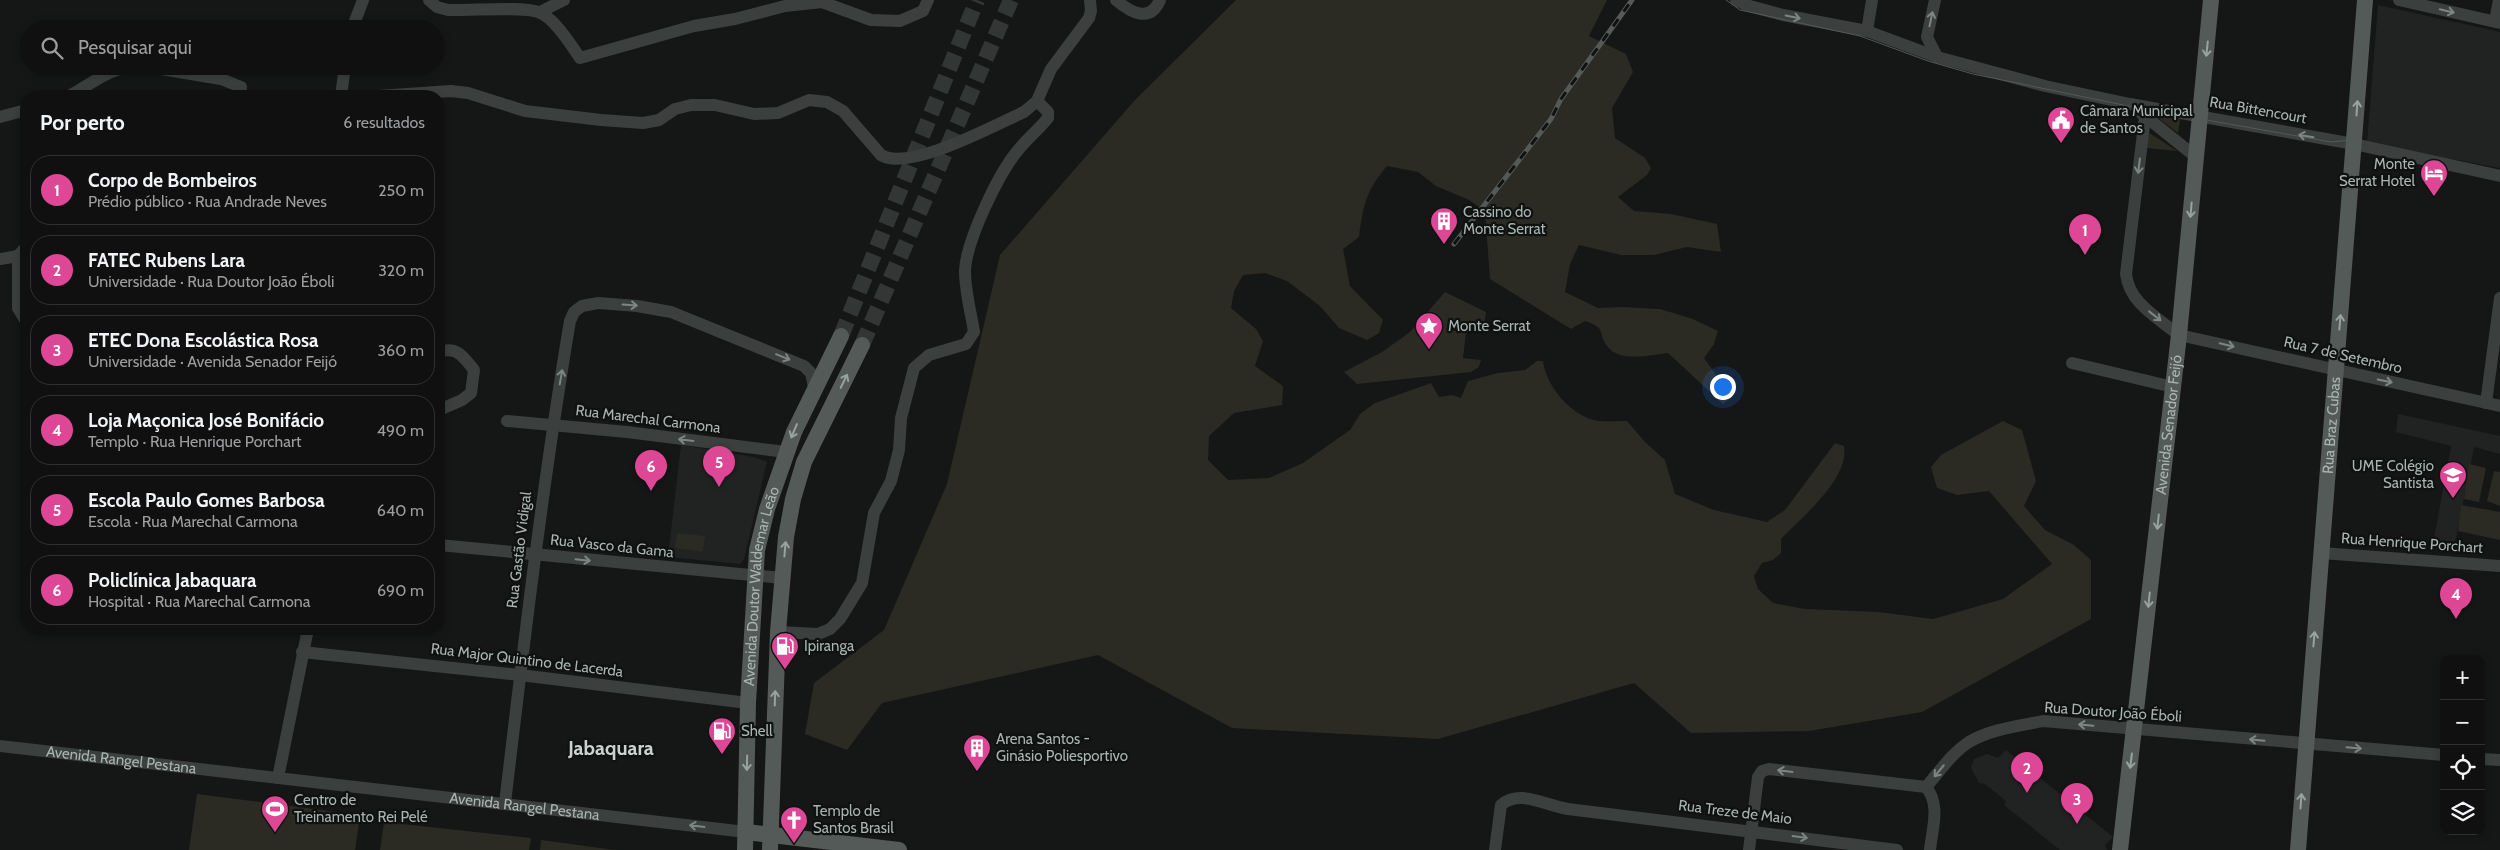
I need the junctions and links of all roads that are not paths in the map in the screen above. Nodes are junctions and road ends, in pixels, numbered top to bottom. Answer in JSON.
{"nodes":[{"id":1,"x":363,"y":0,"type":"edge"},
{"id":2,"x":429,"y":0,"type":"edge"},
{"id":3,"x":928,"y":0,"type":"edge"},
{"id":4,"x":1090,"y":0,"type":"edge"},
{"id":5,"x":1116,"y":0,"type":"edge"},
{"id":6,"x":1160,"y":0,"type":"edge"},
{"id":7,"x":1872,"y":0,"type":"edge"},
{"id":8,"x":1935,"y":0,"type":"edge"},
{"id":9,"x":2212,"y":0,"type":"edge"},
{"id":10,"x":2365,"y":0,"type":"edge"},
{"id":11,"x":2399,"y":0,"type":"edge"},
{"id":12,"x":2499,"y":0,"type":"edge"},
{"id":13,"x":557,"y":1,"type":"edge"},
{"id":14,"x":1741,"y":2,"type":"edge"},
{"id":15,"x":540,"y":12,"type":"junction"},
{"id":16,"x":355,"y":20,"type":"edge"},
{"id":17,"x":2498,"y":22,"type":"edge"},
{"id":18,"x":1867,"y":31,"type":"junction"},
{"id":19,"x":1927,"y":37,"type":"junction"},
{"id":20,"x":1913,"y":49,"type":"junction"},
{"id":21,"x":1937,"y":57,"type":"junction"},
{"id":22,"x":102,"y":75,"type":"edge"},
{"id":23,"x":197,"y":75,"type":"edge"},
{"id":24,"x":343,"y":75,"type":"edge"},
{"id":25,"x":78,"y":90,"type":"edge"},
{"id":26,"x":240,"y":90,"type":"edge"},
{"id":27,"x":341,"y":90,"type":"edge"},
{"id":28,"x":445,"y":93,"type":"edge"},
{"id":29,"x":1037,"y":101,"type":"junction"},
{"id":30,"x":2130,"y":104,"type":"junction"},
{"id":31,"x":20,"y":112,"type":"edge"},
{"id":32,"x":2200,"y":116,"type":"junction"},
{"id":33,"x":0,"y":117,"type":"edge"},
{"id":34,"x":2145,"y":117,"type":"junction"},
{"id":35,"x":2354,"y":144,"type":"junction"},
{"id":36,"x":2196,"y":157,"type":"junction"},
{"id":37,"x":2500,"y":176,"type":"edge"},
{"id":38,"x":20,"y":253,"type":"edge"},
{"id":39,"x":0,"y":259,"type":"edge"},
{"id":40,"x":20,"y":280,"type":"edge"},
{"id":41,"x":2500,"y":298,"type":"edge"},
{"id":42,"x":20,"y":311,"type":"edge"},
{"id":43,"x":2179,"y":334,"type":"junction"},
{"id":44,"x":840,"y":336,"type":"tunnel mouth"},
{"id":45,"x":862,"y":345,"type":"tunnel mouth"},
{"id":46,"x":445,"y":350,"type":"edge"},
{"id":47,"x":2072,"y":363,"type":"dead end"},
{"id":48,"x":2336,"y":371,"type":"junction"},
{"id":49,"x":814,"y":387,"type":"junction"},
{"id":50,"x":2173,"y":387,"type":"junction"},
{"id":51,"x":2486,"y":403,"type":"junction"},
{"id":52,"x":2500,"y":406,"type":"edge"},
{"id":53,"x":445,"y":407,"type":"edge"},
{"id":54,"x":507,"y":421,"type":"dead end"},
{"id":55,"x":553,"y":425,"type":"junction"},
{"id":56,"x":786,"y":452,"type":"junction"},
{"id":57,"x":445,"y":546,"type":"edge"},
{"id":58,"x":2321,"y":553,"type":"junction"},
{"id":59,"x":534,"y":554,"type":"junction"},
{"id":60,"x":2500,"y":566,"type":"edge"},
{"id":61,"x":755,"y":577,"type":"junction"},
{"id":62,"x":782,"y":578,"type":"junction"},
{"id":63,"x":778,"y":632,"type":"junction"},
{"id":64,"x":306,"y":635,"type":"edge"},
{"id":65,"x":302,"y":652,"type":"junction"},
{"id":66,"x":520,"y":675,"type":"junction"},
{"id":67,"x":748,"y":703,"type":"junction"},
{"id":68,"x":2135,"y":730,"type":"junction"},
{"id":69,"x":2305,"y":744,"type":"junction"},
{"id":70,"x":0,"y":746,"type":"edge"},
{"id":71,"x":2440,"y":755,"type":"edge"},
{"id":72,"x":2485,"y":758,"type":"edge"},
{"id":73,"x":2500,"y":760,"type":"edge"},
{"id":74,"x":278,"y":778,"type":"junction"},
{"id":75,"x":1926,"y":787,"type":"junction"},
{"id":76,"x":505,"y":803,"type":"junction"},
{"id":77,"x":1752,"y":830,"type":"junction"},
{"id":78,"x":746,"y":832,"type":"junction"},
{"id":79,"x":770,"y":842,"type":"edge"},
{"id":80,"x":745,"y":850,"type":"edge"},
{"id":81,"x":898,"y":850,"type":"edge"},
{"id":82,"x":1495,"y":850,"type":"edge"},
{"id":83,"x":1749,"y":850,"type":"edge"},
{"id":84,"x":1897,"y":850,"type":"edge"},
{"id":85,"x":1930,"y":850,"type":"edge"},
{"id":86,"x":2120,"y":850,"type":"edge"},
{"id":87,"x":2298,"y":850,"type":"edge"}],
"edges":[{"from":1,"to":16,"type":"street"},
{"from":2,"to":15,"type":"street"},
{"from":3,"to":15,"type":"street"},
{"from":4,"to":29,"type":"street"},
{"from":5,"to":6,"type":"street"},
{"from":7,"to":18,"type":"street"},
{"from":19,"to":8,"type":"street","one_way":true},
{"from":9,"to":32,"type":"main road","name":"Avenida Senador Feijó","one_way":true},
{"from":35,"to":10,"type":"main road","name":"Rua Braz Cubas","one_way":true},
{"from":11,"to":17,"type":"street","one_way":true},
{"from":12,"to":17,"type":"street"},
{"from":13,"to":15,"type":"street"},
{"from":14,"to":18,"type":"street","name":"Rua Bittencourt","one_way":true},
{"from":18,"to":20,"type":"street","name":"Rua Bittencourt"},
{"from":19,"to":20,"type":"street"},
{"from":19,"to":21,"type":"street"},
{"from":20,"to":21,"type":"street","name":"Rua Bittencourt"},
{"from":21,"to":30,"type":"street","name":"Rua Bittencourt"},
{"from":22,"to":25,"type":"street"},
{"from":23,"to":26,"type":"street"},
{"from":24,"to":27,"type":"street"},
{"from":28,"to":29,"type":"street"},
{"from":29,"to":63,"type":"street"},
{"from":30,"to":32,"type":"street","name":"Rua Bittencourt"},
{"from":30,"to":34,"type":"street"},
{"from":31,"to":33,"type":"street"},
{"from":35,"to":32,"type":"street","name":"Rua Bittencourt","one_way":true},
{"from":32,"to":36,"type":"main road","name":"Avenida Senador Feijó"},
{"from":34,"to":36,"type":"street"},
{"from":34,"to":43,"type":"street","one_way":true},
{"from":35,"to":37,"type":"street","name":"Rua Bittencourt"},
{"from":48,"to":35,"type":"main road","name":"Rua Braz Cubas","one_way":true},
{"from":36,"to":43,"type":"main road","name":"Avenida Senador Feijó","one_way":true},
{"from":38,"to":39,"type":"street"},
{"from":40,"to":42,"type":"street"},
{"from":41,"to":51,"type":"street"},
{"from":43,"to":48,"type":"street","name":"Rua 7 de Setembro","one_way":true},
{"from":43,"to":50,"type":"main road","name":"Avenida Senador Feijó"},
{"from":44,"to":49,"type":"main road","name":"Avenida Doutor Waldemar Leão"},
{"from":62,"to":45,"type":"main road","name":"Avenida Doutor Waldemar Leão","one_way":true},
{"from":46,"to":53,"type":"street"},
{"from":47,"to":50,"type":"street"},
{"from":48,"to":51,"type":"street","name":"Rua 7 de Setembro","one_way":true},
{"from":48,"to":58,"type":"main road","name":"Rua Braz Cubas"},
{"from":55,"to":49,"type":"street","name":"Rua Gastão Vidigal","one_way":true},
{"from":49,"to":56,"type":"main road","name":"Avenida Doutor Waldemar Leão","one_way":true},
{"from":50,"to":68,"type":"main road","name":"Avenida Senador Feijó","one_way":true},
{"from":51,"to":52,"type":"street","name":"Rua 7 de Setembro"},
{"from":54,"to":55,"type":"street","name":"Rua Marechal Carmona"},
{"from":56,"to":55,"type":"street","name":"Rua Marechal Carmona","one_way":true},
{"from":55,"to":59,"type":"street","name":"Rua Gastão Vidigal"},
{"from":56,"to":61,"type":"main road","name":"Avenida Doutor Waldemar Leão"},
{"from":57,"to":59,"type":"street","name":"Rua Vasco da Gama"},
{"from":58,"to":60,"type":"street","name":"Rua Henrique Porchart"},
{"from":69,"to":58,"type":"main road","name":"Rua Braz Cubas","one_way":true},
{"from":59,"to":61,"type":"street","name":"Rua Vasco da Gama","one_way":true},
{"from":59,"to":66,"type":"street","name":"Rua Gastão Vidigal"},
{"from":61,"to":62,"type":"street","name":"Rua Vasco da Gama"},
{"from":61,"to":67,"type":"main road","name":"Avenida Doutor Waldemar Leão"},
{"from":62,"to":63,"type":"main road","name":"Avenida Doutor Waldemar Leão"},
{"from":79,"to":63,"type":"main road","name":"Avenida Doutor Waldemar Leão","one_way":true},
{"from":64,"to":65,"type":"street"},
{"from":65,"to":66,"type":"street","name":"Rua Major Quintino de Lacerda"},
{"from":65,"to":74,"type":"street"},
{"from":66,"to":67,"type":"street","name":"Rua Major Quintino de Lacerda"},
{"from":66,"to":76,"type":"street","name":"Rua Gastão Vidigal"},
{"from":67,"to":78,"type":"main road","name":"Avenida Doutor Waldemar Leão","one_way":true},
{"from":69,"to":68,"type":"street","name":"Rua Doutor João Éboli","one_way":true},
{"from":68,"to":75,"type":"street","name":"Rua Doutor João Éboli","one_way":true},
{"from":68,"to":86,"type":"main road","name":"Avenida Senador Feijó","one_way":true},
{"from":69,"to":71,"type":"street","name":"Rua Doutor João Éboli","one_way":true},
{"from":87,"to":69,"type":"main road","name":"Rua Braz Cubas","one_way":true},
{"from":70,"to":74,"type":"street","name":"Avenida Rangel Pestana"},
{"from":72,"to":73,"type":"street"},
{"from":74,"to":76,"type":"street","name":"Avenida Rangel Pestana"},
{"from":75,"to":77,"type":"street","one_way":true},
{"from":75,"to":85,"type":"street"},
{"from":78,"to":76,"type":"street","name":"Avenida Rangel Pestana","one_way":true},
{"from":77,"to":82,"type":"street","name":"Rua Treze de Maio"},
{"from":77,"to":83,"type":"street"},
{"from":77,"to":84,"type":"street","name":"Rua Treze de Maio","one_way":true},
{"from":78,"to":79,"type":"main road","name":"Avenida Rangel Pestana"},
{"from":78,"to":80,"type":"main road","name":"Avenida Doutor Waldemar Leão"},
{"from":79,"to":81,"type":"main road","name":"Avenida Rangel Pestana"}]}
